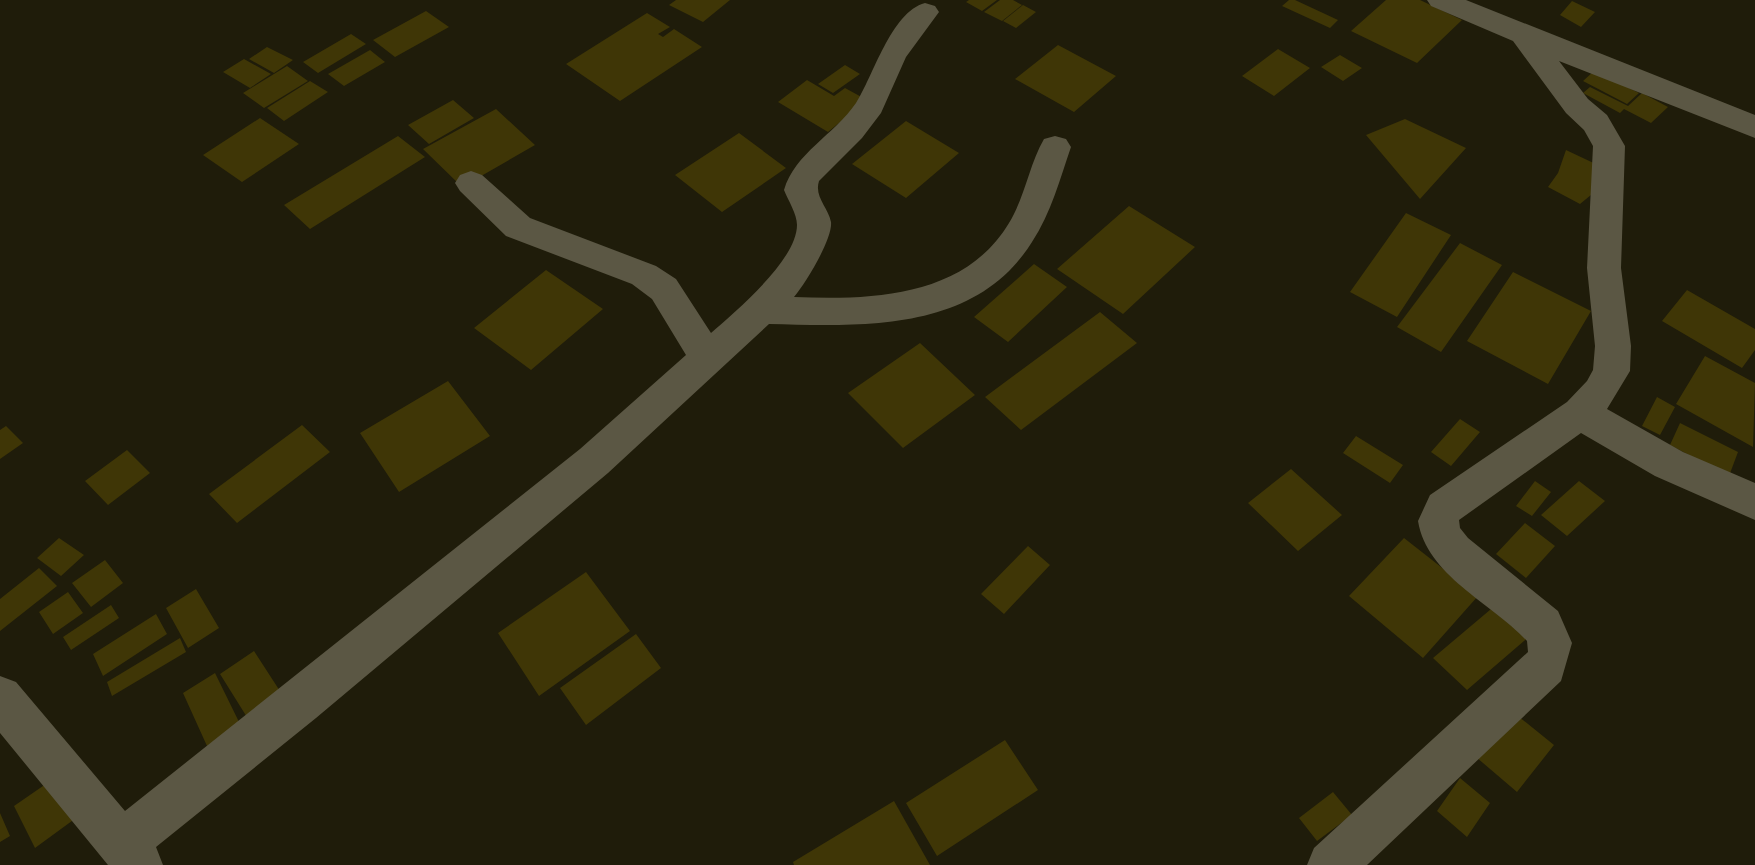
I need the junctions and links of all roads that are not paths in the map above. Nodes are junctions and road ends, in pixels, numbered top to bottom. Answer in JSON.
{"nodes":[{"id":1,"x":1441,"y":0,"type":"edge"},
{"id":2,"x":925,"y":12,"type":"dead end"},
{"id":3,"x":1524,"y":36,"type":"junction"},
{"id":4,"x":1755,"y":127,"type":"edge"},
{"id":5,"x":1055,"y":147,"type":"dead end"},
{"id":6,"x":471,"y":183,"type":"dead end"},
{"id":7,"x":761,"y":310,"type":"junction"},
{"id":8,"x":707,"y":358,"type":"junction"},
{"id":9,"x":1580,"y":413,"type":"junction"},
{"id":10,"x":1755,"y":502,"type":"edge"},
{"id":11,"x":0,"y":698,"type":"edge"},
{"id":12,"x":130,"y":854,"type":"edge"},
{"id":13,"x":1331,"y":865,"type":"edge"}],
"edges":[{"from":1,"to":3,"type":"street"},
{"from":2,"to":7,"type":"street"},
{"from":3,"to":4,"type":"street"},
{"from":3,"to":9,"type":"street"},
{"from":5,"to":7,"type":"street"},
{"from":6,"to":8,"type":"street"},
{"from":7,"to":8,"type":"street"},
{"from":8,"to":12,"type":"street"},
{"from":9,"to":10,"type":"street"},
{"from":9,"to":13,"type":"street"},
{"from":11,"to":12,"type":"street"}]}
